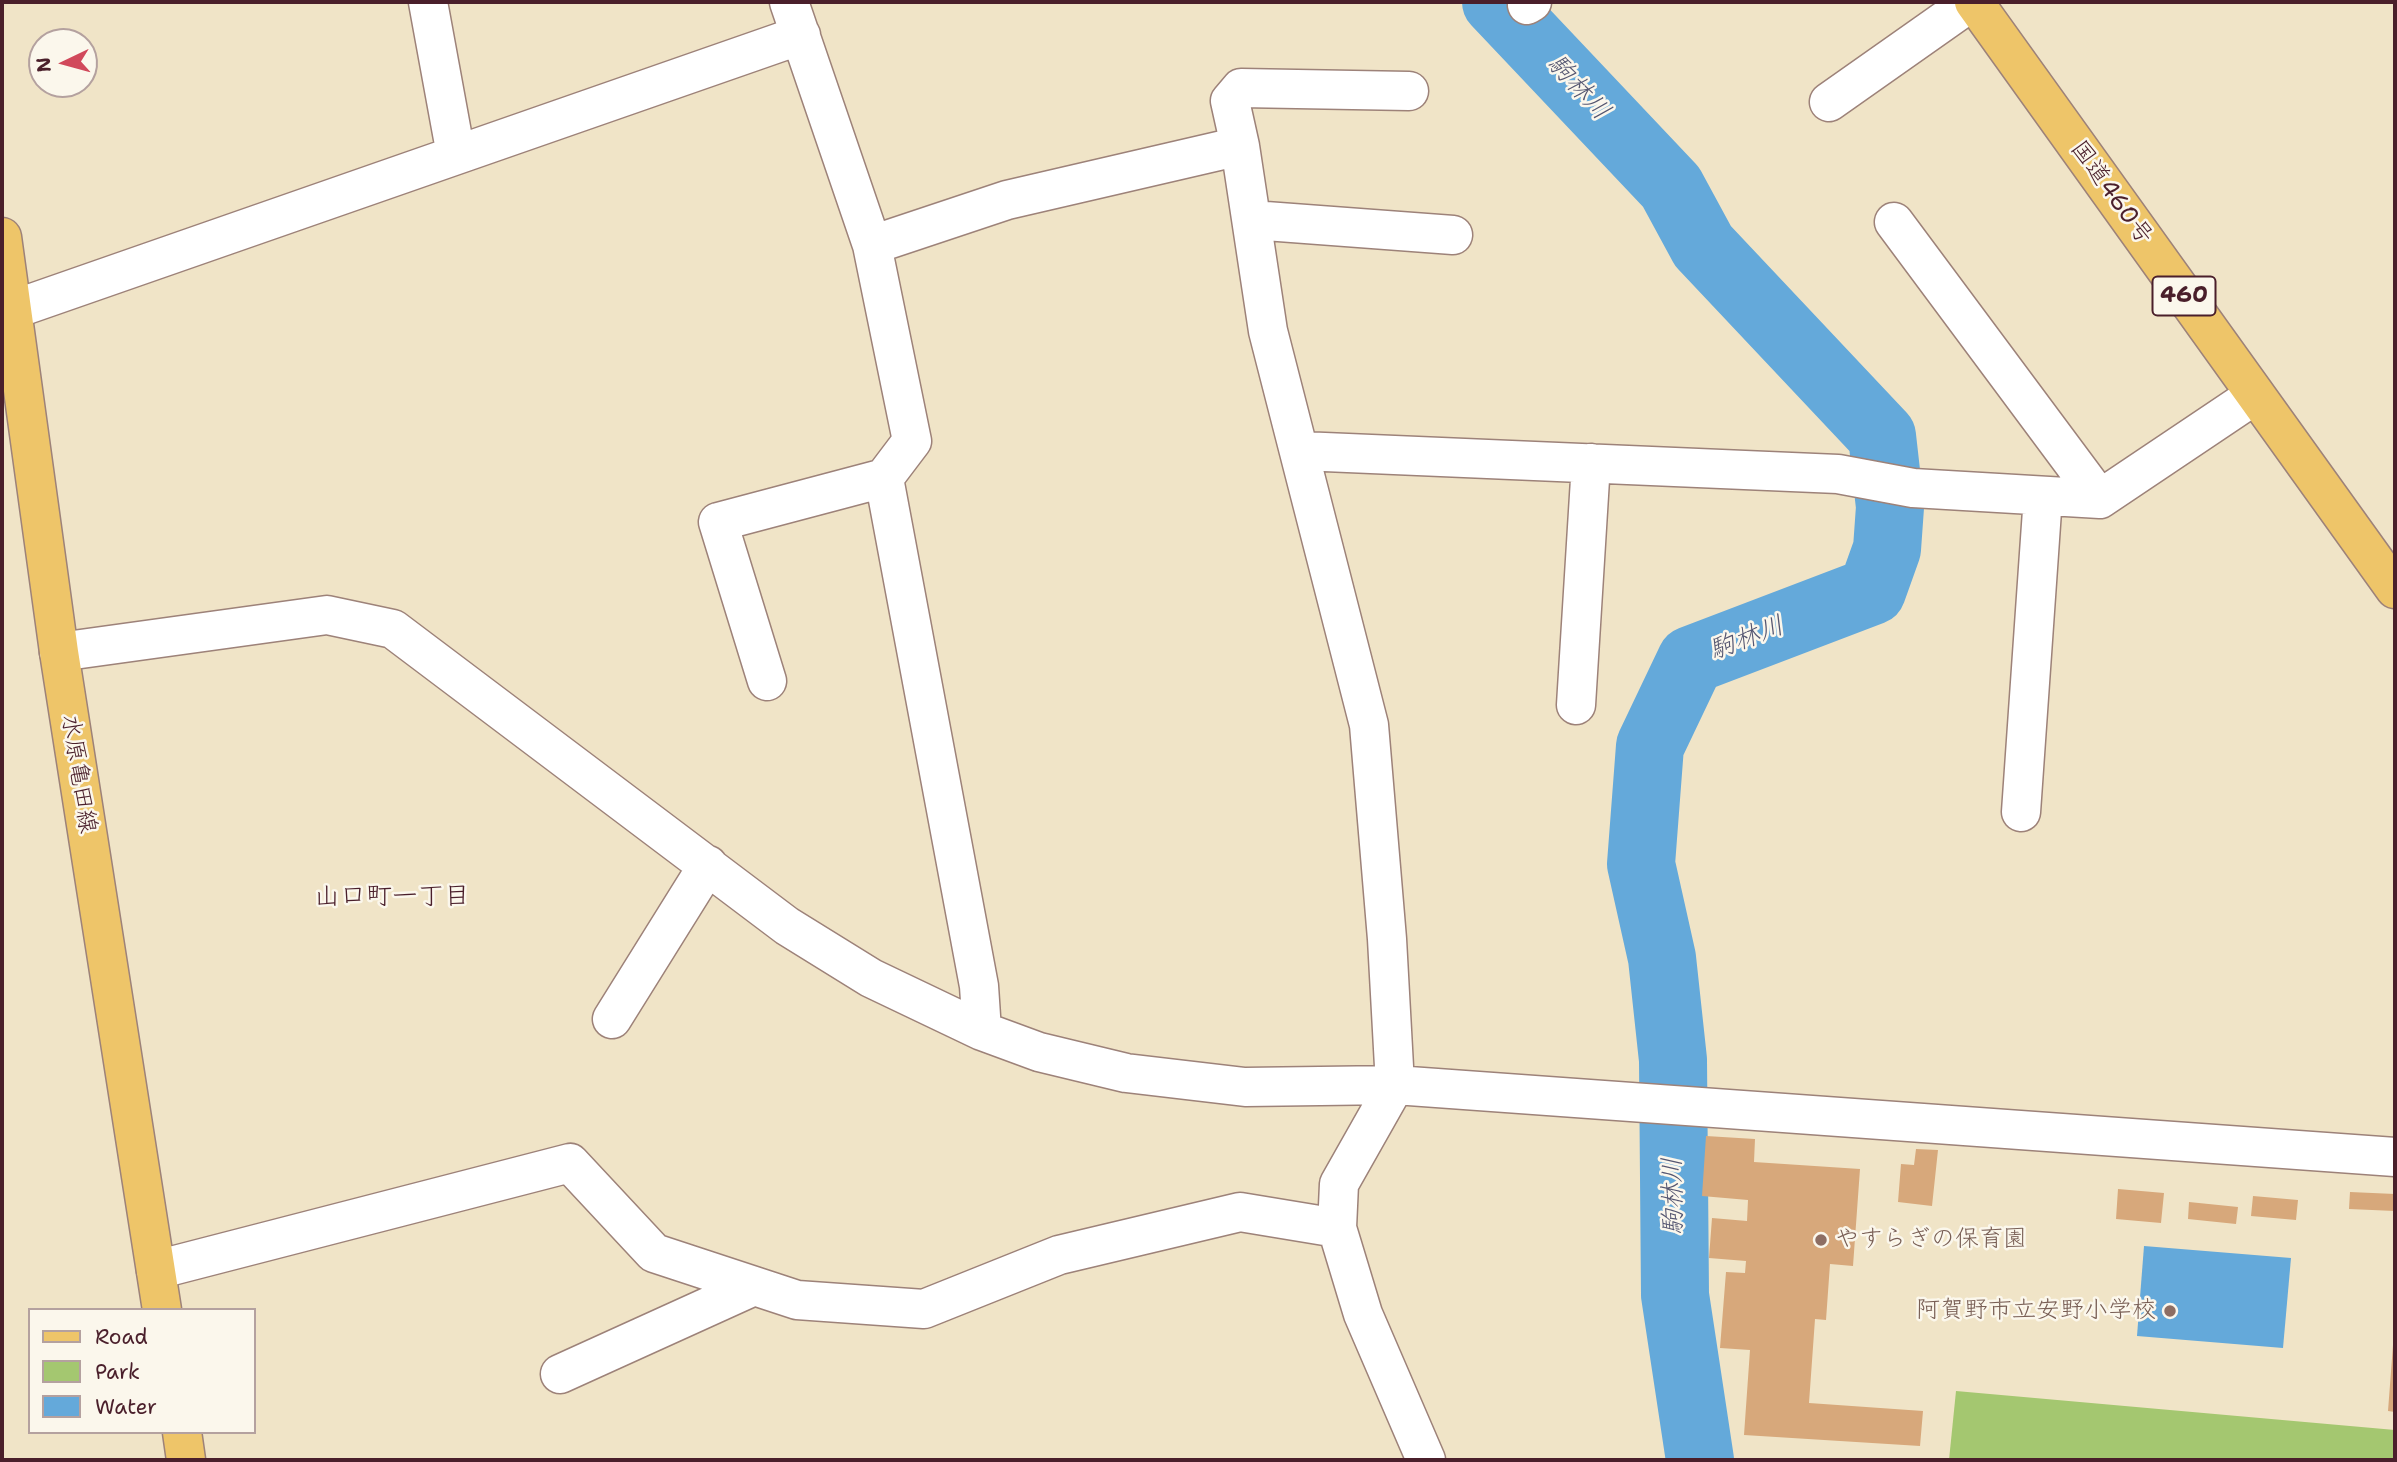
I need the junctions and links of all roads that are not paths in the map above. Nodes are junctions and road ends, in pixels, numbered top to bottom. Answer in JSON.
{"nodes":[{"id":1,"x":428,"y":2,"type":"edge"},
{"id":2,"x":1973,"y":2,"type":"edge"},
{"id":3,"x":795,"y":18,"type":"edge"},
{"id":4,"x":1409,"y":91,"type":"dead end"},
{"id":5,"x":1829,"y":102,"type":"dead end"},
{"id":6,"x":1240,"y":146,"type":"junction"},
{"id":7,"x":456,"y":155,"type":"junction"},
{"id":8,"x":1252,"y":220,"type":"junction"},
{"id":9,"x":1894,"y":222,"type":"dead end"},
{"id":10,"x":1453,"y":235,"type":"dead end"},
{"id":11,"x":2,"y":237,"type":"edge"},
{"id":12,"x":872,"y":245,"type":"junction"},
{"id":13,"x":12,"y":310,"type":"junction"},
{"id":14,"x":12,"y":379,"type":"edge"},
{"id":15,"x":2255,"y":395,"type":"junction"},
{"id":16,"x":1301,"y":451,"type":"junction"},
{"id":17,"x":1591,"y":463,"type":"junction"},
{"id":18,"x":884,"y":478,"type":"junction"},
{"id":19,"x":2043,"y":496,"type":"junction"},
{"id":20,"x":2100,"y":499,"type":"junction"},
{"id":21,"x":2395,"y":589,"type":"edge"},
{"id":22,"x":59,"y":652,"type":"junction"},
{"id":23,"x":767,"y":681,"type":"dead end"},
{"id":24,"x":1576,"y":705,"type":"dead end"},
{"id":25,"x":2021,"y":812,"type":"dead end"},
{"id":26,"x":708,"y":865,"type":"junction"},
{"id":27,"x":612,"y":1019,"type":"dead end"},
{"id":28,"x":982,"y":1031,"type":"junction"},
{"id":29,"x":1395,"y":1085,"type":"junction"},
{"id":30,"x":2395,"y":1157,"type":"edge"},
{"id":31,"x":1337,"y":1228,"type":"junction"},
{"id":32,"x":156,"y":1270,"type":"junction"},
{"id":33,"x":754,"y":1286,"type":"junction"},
{"id":34,"x":162,"y":1308,"type":"edge"},
{"id":35,"x":560,"y":1374,"type":"dead end"},
{"id":36,"x":182,"y":1434,"type":"edge"},
{"id":37,"x":186,"y":1460,"type":"edge"},
{"id":38,"x":1426,"y":1460,"type":"edge"}],
"edges":[{"from":1,"to":7,"type":"street"},
{"from":2,"to":5,"type":"street"},
{"from":2,"to":15,"type":"main road","name":"国道460号","number":"460"},
{"from":3,"to":7,"type":"street"},
{"from":3,"to":12,"type":"street"},
{"from":4,"to":6,"type":"street"},
{"from":6,"to":8,"type":"street"},
{"from":6,"to":12,"type":"street"},
{"from":7,"to":13,"type":"street"},
{"from":8,"to":10,"type":"street"},
{"from":8,"to":16,"type":"street"},
{"from":9,"to":20,"type":"street"},
{"from":11,"to":13,"type":"main road","name":"水原亀田線"},
{"from":12,"to":18,"type":"street"},
{"from":13,"to":14,"type":"main road","name":"水原亀田線"},
{"from":14,"to":22,"type":"main road","name":"水原亀田線"},
{"from":15,"to":20,"type":"street"},
{"from":15,"to":21,"type":"main road","name":"国道460号","number":"460"},
{"from":16,"to":17,"type":"street"},
{"from":16,"to":29,"type":"street"},
{"from":17,"to":19,"type":"street"},
{"from":17,"to":24,"type":"street"},
{"from":18,"to":23,"type":"street"},
{"from":18,"to":28,"type":"street"},
{"from":19,"to":20,"type":"street"},
{"from":19,"to":25,"type":"street"},
{"from":22,"to":26,"type":"street"},
{"from":22,"to":32,"type":"main road","name":"水原亀田線"},
{"from":26,"to":27,"type":"street"},
{"from":26,"to":28,"type":"street"},
{"from":28,"to":29,"type":"street"},
{"from":29,"to":30,"type":"street"},
{"from":29,"to":31,"type":"street"},
{"from":31,"to":33,"type":"street"},
{"from":31,"to":38,"type":"street"},
{"from":32,"to":33,"type":"street"},
{"from":32,"to":34,"type":"main road","name":"水原亀田線"},
{"from":33,"to":35,"type":"street"},
{"from":36,"to":37,"type":"main road"}]}
